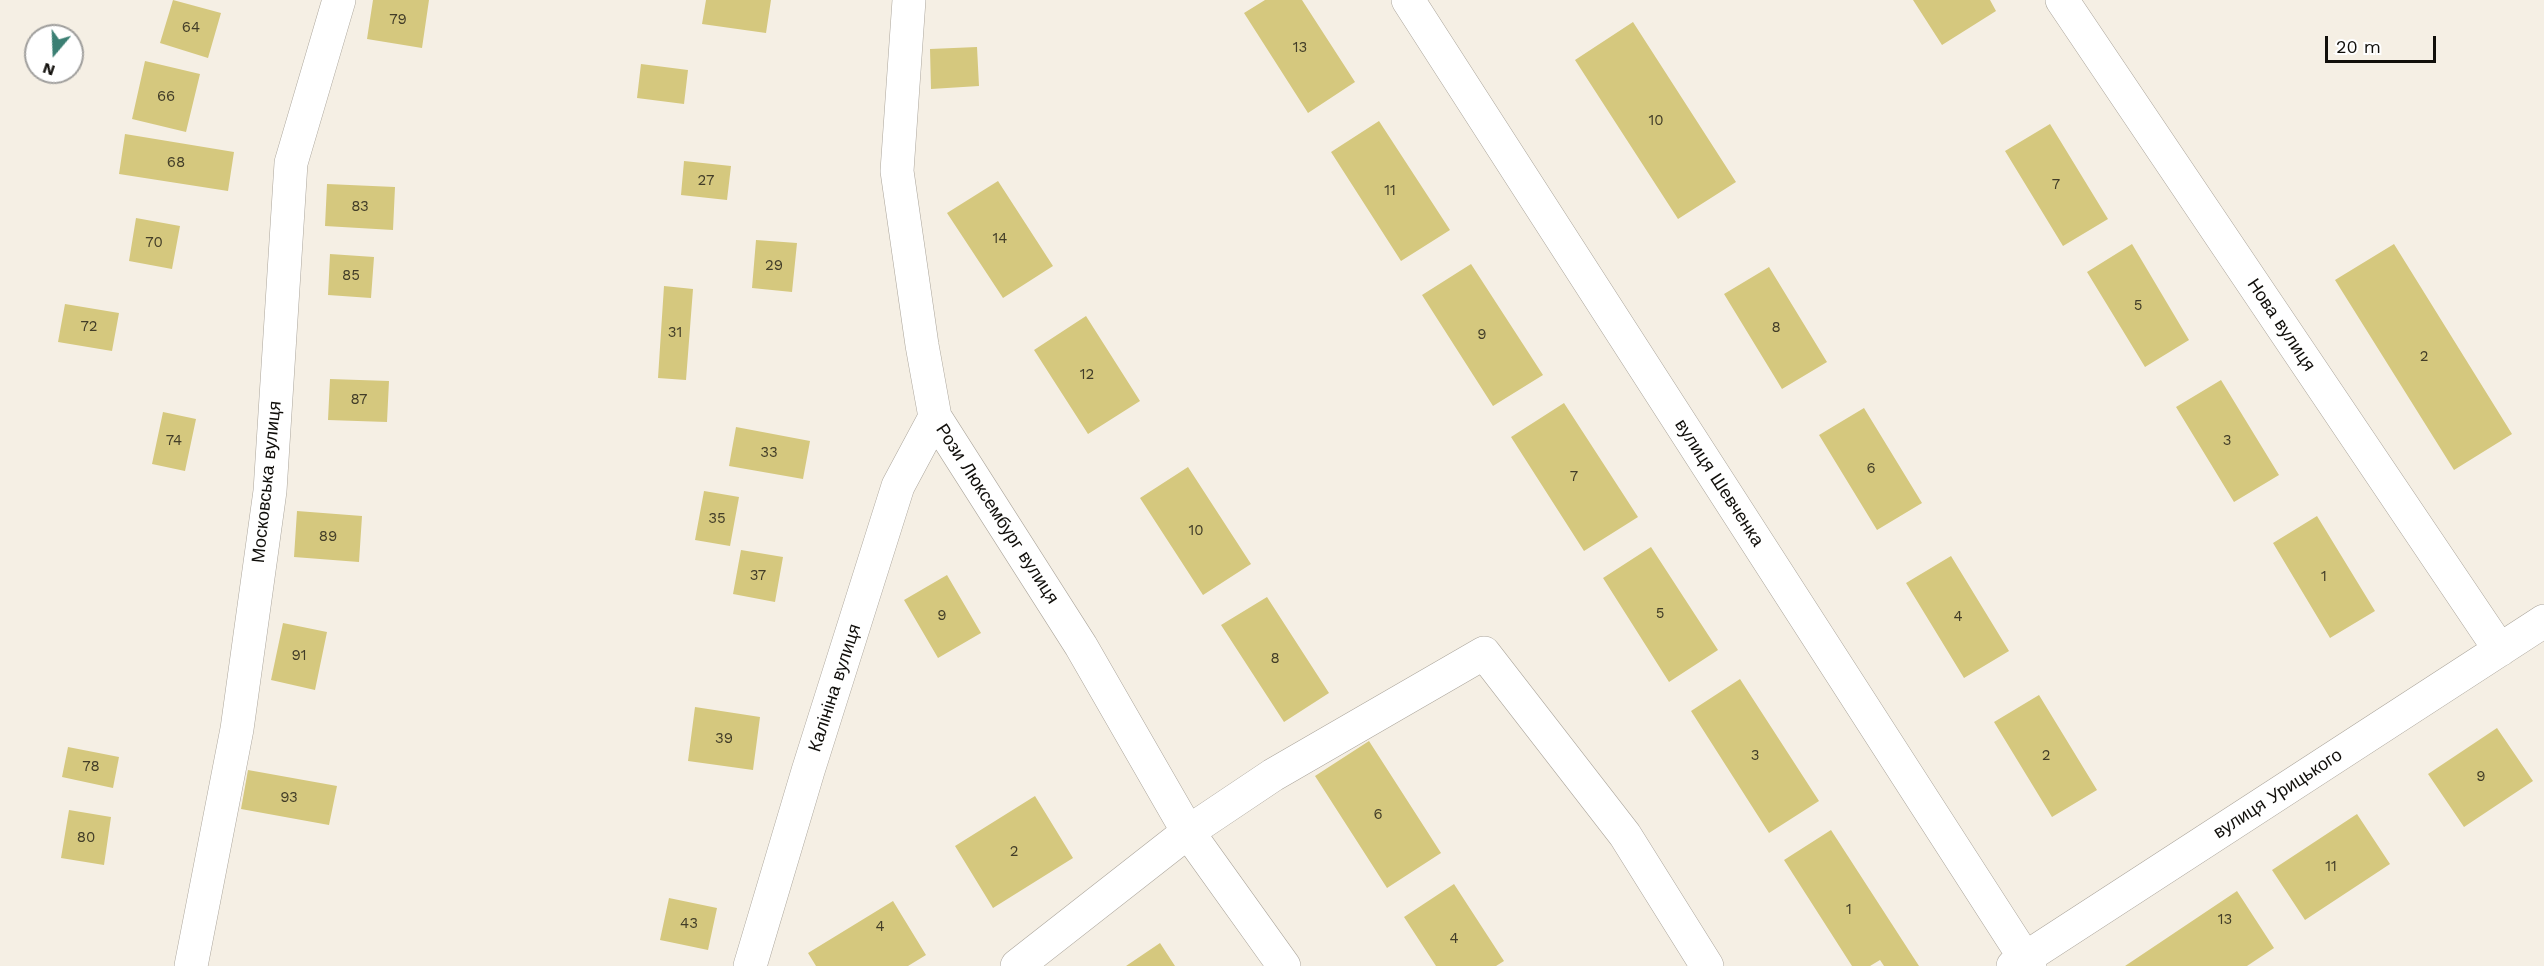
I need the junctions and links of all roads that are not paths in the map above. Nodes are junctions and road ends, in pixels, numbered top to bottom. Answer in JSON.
{"nodes":[{"id":1,"x":339,"y":0,"type":"edge"},
{"id":2,"x":909,"y":0,"type":"edge"},
{"id":3,"x":2062,"y":0,"type":"edge"},
{"id":4,"x":1421,"y":5,"type":"edge"},
{"id":5,"x":935,"y":417,"type":"junction"},
{"id":6,"x":2544,"y":621,"type":"edge"},
{"id":7,"x":2500,"y":650,"type":"junction"},
{"id":8,"x":1188,"y":832,"type":"junction"},
{"id":9,"x":2022,"y":963,"type":"edge"},
{"id":10,"x":191,"y":966,"type":"edge"},
{"id":11,"x":750,"y":966,"type":"edge"},
{"id":12,"x":1017,"y":966,"type":"edge"},
{"id":13,"x":1284,"y":966,"type":"edge"},
{"id":14,"x":1707,"y":966,"type":"edge"}],
"edges":[{"from":1,"to":10,"type":"street","name":"Московська вулиця"},
{"from":2,"to":5,"type":"street","name":"Рози Люксембург вулиця"},
{"from":3,"to":7,"type":"street","name":"Нова вулиця"},
{"from":4,"to":9,"type":"street","name":"вулиця Шевченка"},
{"from":5,"to":8,"type":"street","name":"Рози Люксембург вулиця"},
{"from":5,"to":11,"type":"street","name":"Калініна вулиця"},
{"from":6,"to":7,"type":"street","name":"вулиця Урицького"},
{"from":7,"to":9,"type":"street","name":"вулиця Урицького"},
{"from":8,"to":12,"type":"street"},
{"from":8,"to":13,"type":"street","name":"Рози Люксембург вулиця"},
{"from":8,"to":14,"type":"street"}]}
